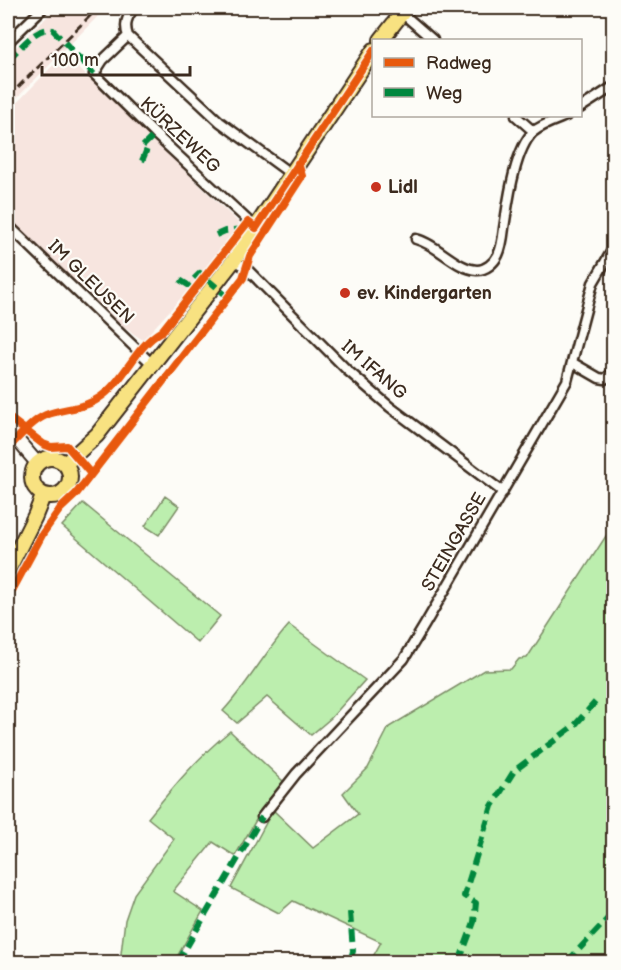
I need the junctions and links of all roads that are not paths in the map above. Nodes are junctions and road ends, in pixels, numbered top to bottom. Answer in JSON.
{"nodes":[{"id":1,"x":43,"y":8,"type":"edge"},
{"id":2,"x":135,"y":8,"type":"edge"},
{"id":3,"x":404,"y":10,"type":"edge"},
{"id":4,"x":128,"y":36,"type":"junction"},
{"id":5,"x":382,"y":39,"type":"edge"},
{"id":6,"x":432,"y":39,"type":"edge"},
{"id":7,"x":8,"y":42,"type":"edge"},
{"id":8,"x":372,"y":53,"type":"edge"},
{"id":9,"x":614,"y":86,"type":"edge"},
{"id":10,"x":582,"y":107,"type":"edge"},
{"id":11,"x":517,"y":117,"type":"edge"},
{"id":12,"x":564,"y":117,"type":"edge"},
{"id":13,"x":533,"y":132,"type":"junction"},
{"id":14,"x":291,"y":174,"type":"junction"},
{"id":15,"x":8,"y":225,"type":"edge"},
{"id":16,"x":256,"y":228,"type":"junction"},
{"id":17,"x":416,"y":239,"type":"dead end"},
{"id":18,"x":614,"y":248,"type":"edge"},
{"id":19,"x":234,"y":260,"type":"junction"},
{"id":20,"x":573,"y":363,"type":"junction"},
{"id":21,"x":152,"y":364,"type":"junction"},
{"id":22,"x":614,"y":371,"type":"edge"},
{"id":23,"x":8,"y":429,"type":"edge"},
{"id":24,"x":38,"y":463,"type":"junction"},
{"id":25,"x":65,"y":464,"type":"junction"},
{"id":26,"x":502,"y":492,"type":"junction"},
{"id":27,"x":44,"y":495,"type":"junction"},
{"id":28,"x":8,"y":570,"type":"edge"},
{"id":29,"x":262,"y":817,"type":"dead end"}],
"edges":[{"from":1,"to":7,"type":"street"},
{"from":2,"to":4,"type":"street"},
{"from":3,"to":5,"type":"main road"},
{"from":3,"to":6,"type":"street"},
{"from":4,"to":14,"type":"street","name":"KÜRZEWEG"},
{"from":4,"to":16,"type":"street","name":"KÜRZEWEG"},
{"from":8,"to":14,"type":"main road"},
{"from":9,"to":10,"type":"street"},
{"from":11,"to":13,"type":"street"},
{"from":12,"to":13,"type":"street"},
{"from":13,"to":17,"type":"street"},
{"from":14,"to":16,"type":"main road"},
{"from":15,"to":21,"type":"street","name":"IM GLEUSEN"},
{"from":16,"to":19,"type":"main road"},
{"from":18,"to":20,"type":"street","name":"STEINGASSE"},
{"from":19,"to":21,"type":"main road"},
{"from":19,"to":26,"type":"street","name":"IM IFANG"},
{"from":20,"to":22,"type":"street"},
{"from":20,"to":26,"type":"street","name":"STEINGASSE"},
{"from":21,"to":25,"type":"main road"},
{"from":23,"to":24,"type":"street"},
{"from":24,"to":25,"type":"main road"},
{"from":24,"to":27,"type":"main road"},
{"from":25,"to":27,"type":"main road"},
{"from":26,"to":29,"type":"street","name":"STEINGASSE"},
{"from":27,"to":28,"type":"main road"}]}
